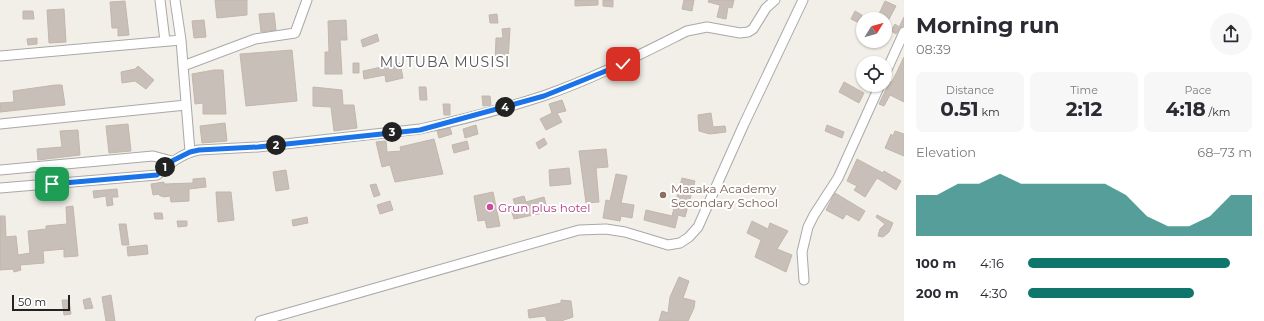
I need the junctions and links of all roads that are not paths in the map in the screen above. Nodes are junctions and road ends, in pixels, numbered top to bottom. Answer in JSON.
{"nodes":[{"id":1,"x":160,"y":0,"type":"edge"},
{"id":2,"x":175,"y":0,"type":"edge"},
{"id":3,"x":308,"y":0,"type":"edge"},
{"id":4,"x":775,"y":0,"type":"edge"},
{"id":5,"x":803,"y":0,"type":"edge"},
{"id":6,"x":904,"y":32,"type":"edge"},
{"id":7,"x":180,"y":40,"type":"junction"},
{"id":8,"x":165,"y":41,"type":"junction"},
{"id":9,"x":0,"y":56,"type":"edge"},
{"id":10,"x":892,"y":59,"type":"edge"},
{"id":11,"x":183,"y":66,"type":"junction"},
{"id":12,"x":877,"y":92,"type":"edge"},
{"id":13,"x":186,"y":105,"type":"junction"},
{"id":14,"x":0,"y":124,"type":"edge"},
{"id":15,"x":190,"y":152,"type":"junction"},
{"id":16,"x":172,"y":161,"type":"junction"},
{"id":17,"x":0,"y":170,"type":"edge"},
{"id":18,"x":0,"y":188,"type":"edge"},
{"id":19,"x":804,"y":280,"type":"dead end"},
{"id":20,"x":260,"y":321,"type":"edge"}],
"edges":[{"from":1,"to":8,"type":"street"},
{"from":2,"to":7,"type":"street"},
{"from":3,"to":11,"type":"street"},
{"from":4,"to":15,"type":"street"},
{"from":5,"to":20,"type":"street"},
{"from":6,"to":10,"type":"street"},
{"from":7,"to":8,"type":"street"},
{"from":7,"to":11,"type":"street"},
{"from":8,"to":9,"type":"street"},
{"from":11,"to":13,"type":"street"},
{"from":12,"to":19,"type":"street"},
{"from":13,"to":14,"type":"street"},
{"from":13,"to":15,"type":"street"},
{"from":15,"to":16,"type":"street"},
{"from":16,"to":17,"type":"street"},
{"from":16,"to":18,"type":"street"}]}
